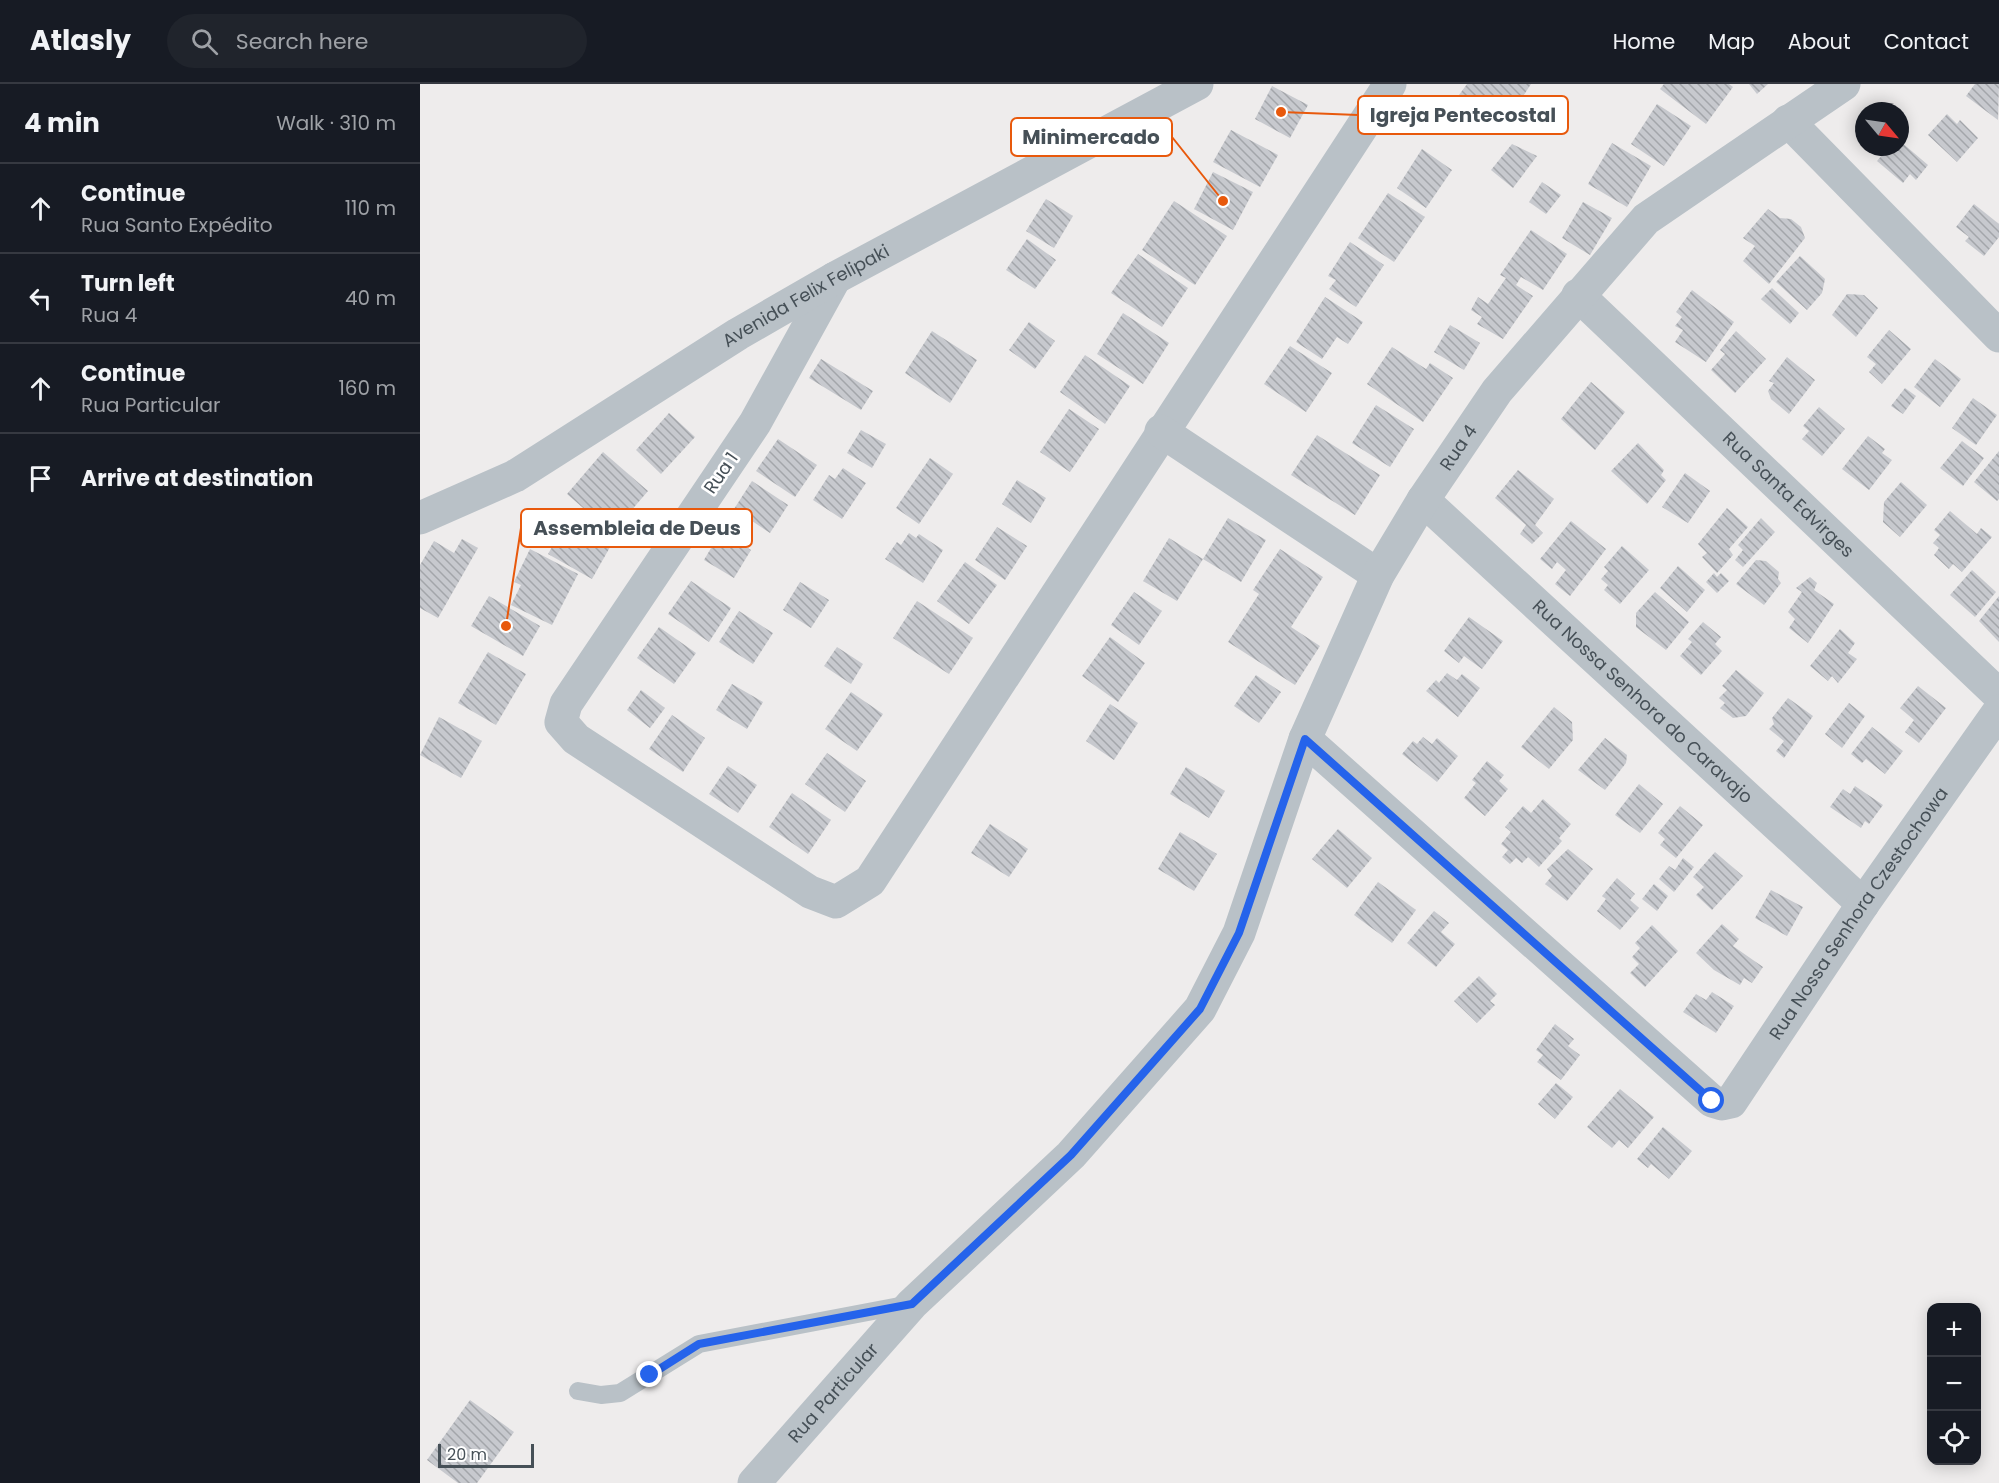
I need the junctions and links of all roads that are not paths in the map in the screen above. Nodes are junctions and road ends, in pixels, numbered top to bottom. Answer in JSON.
{"nodes":[{"id":1,"x":1197,"y":84,"type":"edge"},
{"id":2,"x":1390,"y":84,"type":"edge"},
{"id":3,"x":1844,"y":84,"type":"edge"},
{"id":4,"x":1788,"y":121,"type":"junction"},
{"id":5,"x":835,"y":278,"type":"junction"},
{"id":6,"x":1578,"y":295,"type":"junction"},
{"id":7,"x":1999,"y":336,"type":"edge"},
{"id":8,"x":1161,"y":431,"type":"junction"},
{"id":9,"x":1423,"y":500,"type":"junction"},
{"id":10,"x":420,"y":518,"type":"edge"},
{"id":11,"x":1378,"y":575,"type":"junction"},
{"id":12,"x":1999,"y":694,"type":"edge"},
{"id":13,"x":1999,"y":711,"type":"edge"},
{"id":14,"x":1305,"y":739,"type":"junction"},
{"id":15,"x":1863,"y":904,"type":"junction"},
{"id":16,"x":1239,"y":933,"type":"joint"},
{"id":17,"x":912,"y":1304,"type":"junction"},
{"id":18,"x":578,"y":1391,"type":"dead end"},
{"id":19,"x":754,"y":1483,"type":"edge"}],
"edges":[{"from":1,"to":5,"type":"street","name":"Avenida Felix Felipaki"},
{"from":2,"to":8,"type":"street"},
{"from":3,"to":4,"type":"street","name":"Rua 4"},
{"from":4,"to":6,"type":"street","name":"Rua 4"},
{"from":4,"to":7,"type":"street"},
{"from":5,"to":8,"type":"street","name":"Rua 1"},
{"from":5,"to":10,"type":"street","name":"Avenida Felix Felipaki"},
{"from":6,"to":9,"type":"street","name":"Rua 4"},
{"from":6,"to":12,"type":"street","name":"Rua Santa Edvirges"},
{"from":8,"to":11,"type":"street"},
{"from":9,"to":11,"type":"street","name":"Rua 4"},
{"from":9,"to":15,"type":"street","name":"Rua Nossa Senhora do Caravajo"},
{"from":11,"to":14,"type":"street","name":"Rua 4"},
{"from":13,"to":15,"type":"street","name":"Rua Nossa Senhora Czestochowa"},
{"from":14,"to":15,"type":"street","name":"Rua Nossa Senhora Czestochowa"},
{"from":14,"to":16,"type":"street","name":"Rua 4"},
{"from":16,"to":17,"type":"street","name":"Rua Particular"},
{"from":17,"to":18,"type":"lane","name":"Rua Particular"},
{"from":17,"to":19,"type":"street","name":"Rua Particular"}]}
